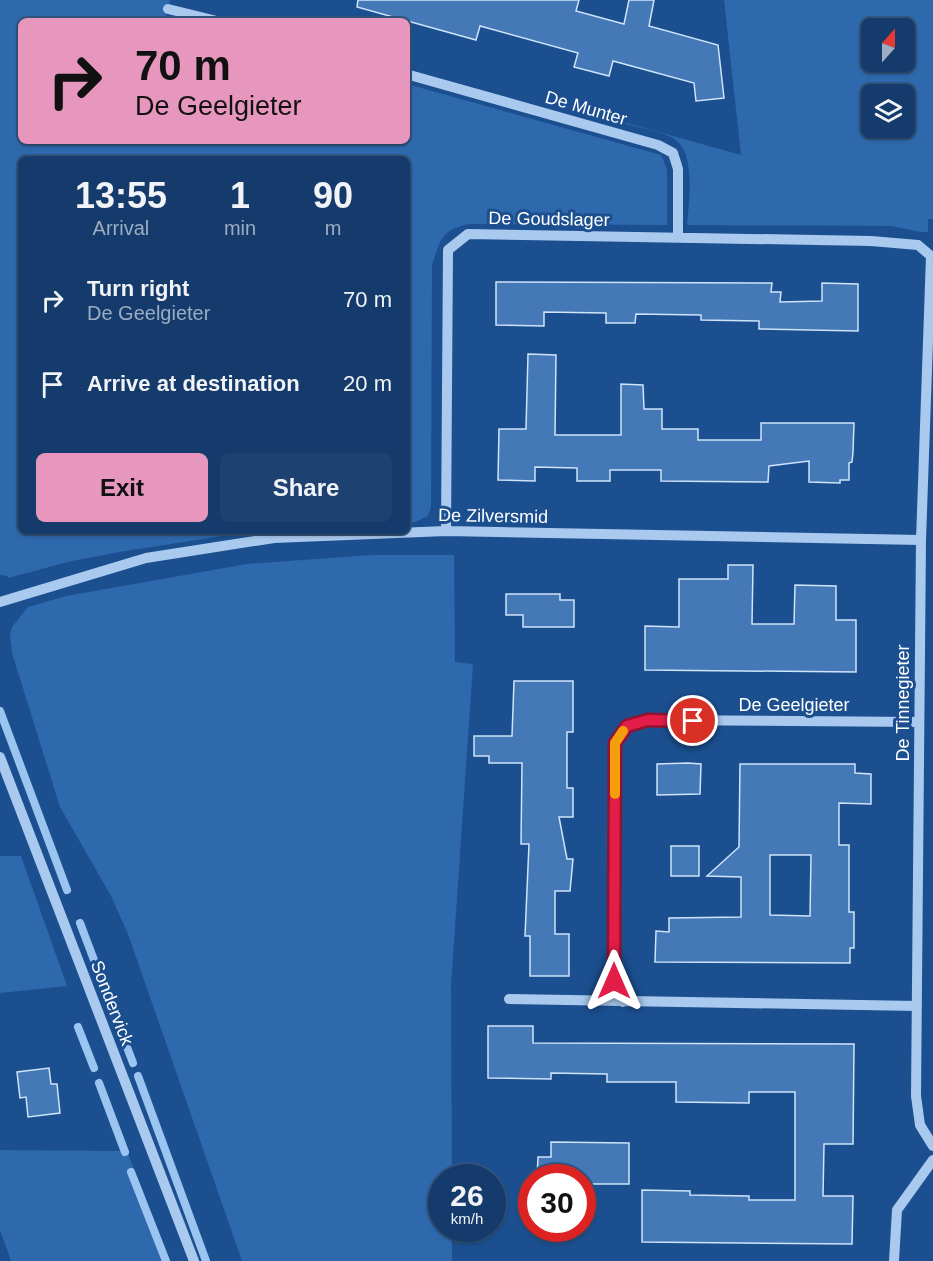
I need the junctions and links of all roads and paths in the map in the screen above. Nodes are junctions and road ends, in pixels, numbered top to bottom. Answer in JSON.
{"nodes":[{"id":1,"x":168,"y":9,"type":"dead end"},
{"id":2,"x":205,"y":18,"type":"edge"},
{"id":3,"x":410,"y":75,"type":"edge"},
{"id":4,"x":678,"y":237,"type":"junction"},
{"id":5,"x":932,"y":256,"type":"edge"},
{"id":6,"x":446,"y":531,"type":"junction"},
{"id":7,"x":410,"y":532,"type":"edge"},
{"id":8,"x":329,"y":534,"type":"edge"},
{"id":9,"x":921,"y":540,"type":"junction"},
{"id":10,"x":0,"y":602,"type":"edge"},
{"id":11,"x":919,"y":722,"type":"junction"},
{"id":12,"x":0,"y":757,"type":"edge"},
{"id":13,"x":509,"y":999,"type":"dead end"},
{"id":14,"x":623,"y":1002,"type":"junction"},
{"id":15,"x":917,"y":1006,"type":"junction"},
{"id":16,"x":933,"y":1146,"type":"edge"},
{"id":17,"x":933,"y":1160,"type":"edge"},
{"id":18,"x":194,"y":1261,"type":"edge"},
{"id":19,"x":894,"y":1261,"type":"edge"}],
"edges":[{"from":1,"to":2,"type":"street"},
{"from":3,"to":4,"type":"street","name":"De Munter"},
{"from":4,"to":5,"type":"street","name":"De Goudslager"},
{"from":4,"to":6,"type":"street","name":"De Goudslager"},
{"from":5,"to":9,"type":"street","name":"De Tinnegieter"},
{"from":6,"to":7,"type":"street","name":"De Zilversmid"},
{"from":6,"to":9,"type":"street","name":"De Zilversmid"},
{"from":8,"to":10,"type":"street","name":"De Zilversmid"},
{"from":9,"to":11,"type":"street","name":"De Tinnegieter"},
{"from":11,"to":14,"type":"street","name":"De Geelgieter"},
{"from":11,"to":15,"type":"street","name":"De Tinnegieter"},
{"from":12,"to":18,"type":"street","name":"Sondervick"},
{"from":13,"to":14,"type":"street"},
{"from":14,"to":15,"type":"street"},
{"from":15,"to":16,"type":"street","name":"De Tinnegieter"},
{"from":17,"to":19,"type":"street"}]}
